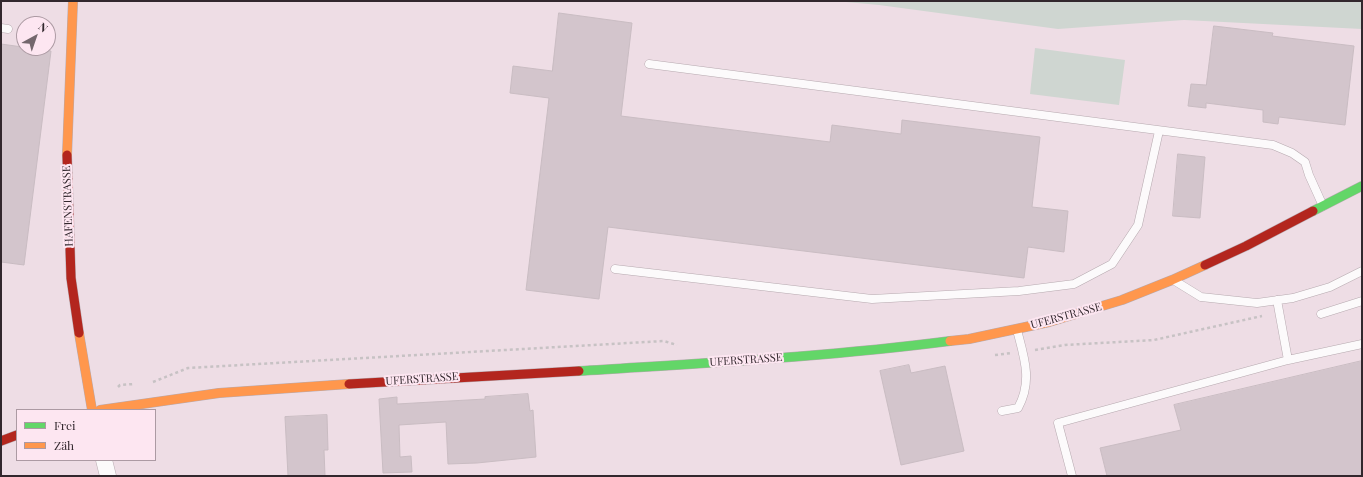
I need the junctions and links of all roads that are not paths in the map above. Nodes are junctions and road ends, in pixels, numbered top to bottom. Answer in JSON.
{"nodes":[{"id":1,"x":73,"y":1,"type":"edge"},
{"id":2,"x":649,"y":64,"type":"dead end"},
{"id":3,"x":1159,"y":131,"type":"junction"},
{"id":4,"x":1362,"y":186,"type":"edge"},
{"id":5,"x":1323,"y":206,"type":"junction"},
{"id":6,"x":615,"y":269,"type":"dead end"},
{"id":7,"x":1362,"y":271,"type":"edge"},
{"id":8,"x":1172,"y":280,"type":"junction"},
{"id":9,"x":1277,"y":300,"type":"junction"},
{"id":10,"x":1362,"y":301,"type":"edge"},
{"id":11,"x":1321,"y":314,"type":"dead end"},
{"id":12,"x":1017,"y":329,"type":"junction"},
{"id":13,"x":1362,"y":344,"type":"edge"},
{"id":14,"x":1288,"y":360,"type":"junction"},
{"id":15,"x":92,"y":409,"type":"edge"},
{"id":16,"x":107,"y":409,"type":"edge"},
{"id":17,"x":1002,"y":411,"type":"dead end"},
{"id":18,"x":16,"y":434,"type":"edge"},
{"id":19,"x":1,"y":441,"type":"edge"},
{"id":20,"x":104,"y":461,"type":"edge"},
{"id":21,"x":108,"y":476,"type":"edge"},
{"id":22,"x":1072,"y":476,"type":"edge"}],
"edges":[{"from":1,"to":15,"type":"main road","name":"HAFENSTRASSE"},
{"from":2,"to":3,"type":"lane"},
{"from":3,"to":5,"type":"lane"},
{"from":3,"to":6,"type":"lane"},
{"from":4,"to":5,"type":"main road","name":"UFERSTRASSE"},
{"from":5,"to":8,"type":"main road","name":"UFERSTRASSE"},
{"from":7,"to":9,"type":"lane"},
{"from":8,"to":9,"type":"lane"},
{"from":8,"to":12,"type":"main road","name":"UFERSTRASSE"},
{"from":9,"to":14,"type":"lane"},
{"from":10,"to":11,"type":"lane"},
{"from":12,"to":16,"type":"main road","name":"UFERSTRASSE"},
{"from":12,"to":17,"type":"lane"},
{"from":13,"to":14,"type":"lane"},
{"from":14,"to":22,"type":"lane"},
{"from":18,"to":19,"type":"main road"},
{"from":20,"to":21,"type":"street"}]}
